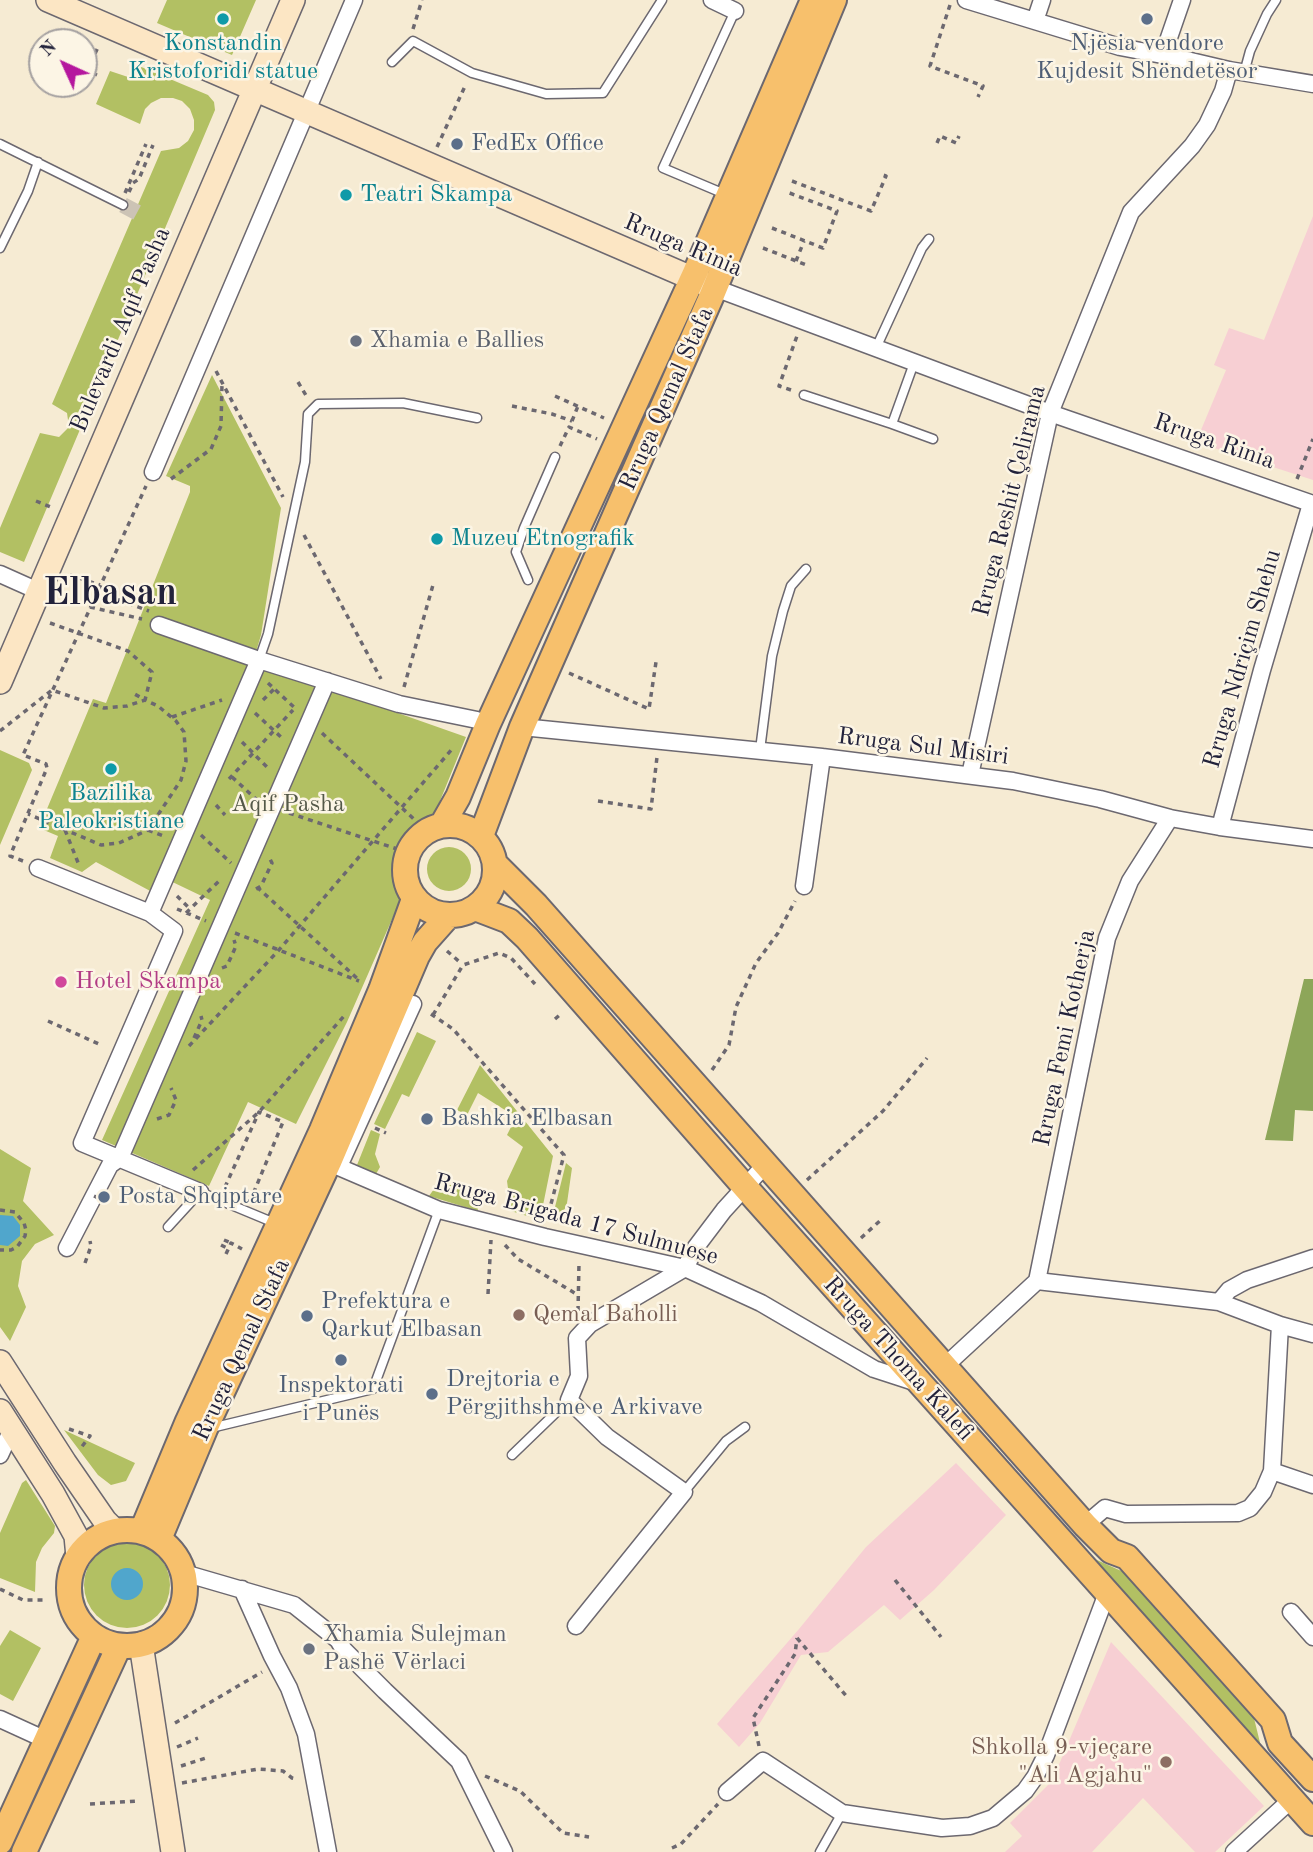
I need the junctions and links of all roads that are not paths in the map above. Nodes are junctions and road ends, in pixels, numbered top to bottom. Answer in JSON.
{"nodes":[{"id":1,"x":48,"y":0,"type":"edge"},
{"id":2,"x":293,"y":0,"type":"edge"},
{"id":3,"x":354,"y":0,"type":"edge"},
{"id":4,"x":662,"y":0,"type":"edge"},
{"id":5,"x":712,"y":0,"type":"edge"},
{"id":6,"x":813,"y":0,"type":"edge"},
{"id":7,"x":834,"y":0,"type":"edge"},
{"id":8,"x":965,"y":0,"type":"edge"},
{"id":9,"x":1042,"y":0,"type":"edge"},
{"id":10,"x":1182,"y":0,"type":"edge"},
{"id":11,"x":1276,"y":0,"type":"edge"},
{"id":12,"x":735,"y":11,"type":"joint"},
{"id":13,"x":1035,"y":21,"type":"junction"},
{"id":14,"x":1163,"y":55,"type":"junction"},
{"id":15,"x":392,"y":62,"type":"dead end"},
{"id":16,"x":1236,"y":72,"type":"junction"},
{"id":17,"x":1313,"y":84,"type":"edge"},
{"id":18,"x":254,"y":90,"type":"junction"},
{"id":19,"x":307,"y":113,"type":"junction"},
{"id":20,"x":0,"y":144,"type":"edge"},
{"id":21,"x":38,"y":162,"type":"junction"},
{"id":22,"x":729,"y":195,"type":"junction"},
{"id":23,"x":123,"y":205,"type":"tunnel mouth"},
{"id":24,"x":929,"y":239,"type":"dead end"},
{"id":25,"x":0,"y":248,"type":"edge"},
{"id":26,"x":704,"y":284,"type":"junction"},
{"id":27,"x":876,"y":348,"type":"junction"},
{"id":28,"x":914,"y":363,"type":"junction"},
{"id":29,"x":804,"y":394,"type":"road end"},
{"id":30,"x":1050,"y":413,"type":"junction"},
{"id":31,"x":477,"y":418,"type":"dead end"},
{"id":32,"x":892,"y":424,"type":"junction"},
{"id":33,"x":933,"y":439,"type":"dead end"},
{"id":34,"x":555,"y":457,"type":"dead end"},
{"id":35,"x":153,"y":472,"type":"road end"},
{"id":36,"x":1312,"y":504,"type":"edge"},
{"id":37,"x":806,"y":569,"type":"dead end"},
{"id":38,"x":0,"y":574,"type":"edge"},
{"id":39,"x":528,"y":580,"type":"dead end"},
{"id":40,"x":38,"y":591,"type":"junction"},
{"id":41,"x":153,"y":623,"type":"road end"},
{"id":42,"x":257,"y":665,"type":"junction"},
{"id":43,"x":327,"y":681,"type":"junction"},
{"id":44,"x":0,"y":682,"type":"edge"},
{"id":45,"x":477,"y":720,"type":"road end"},
{"id":46,"x":522,"y":727,"type":"junction"},
{"id":47,"x":760,"y":750,"type":"junction"},
{"id":48,"x":822,"y":757,"type":"junction"},
{"id":49,"x":970,"y":775,"type":"junction"},
{"id":50,"x":1170,"y":818,"type":"junction"},
{"id":51,"x":442,"y":825,"type":"junction"},
{"id":52,"x":1220,"y":827,"type":"junction"},
{"id":53,"x":481,"y":836,"type":"junction"},
{"id":54,"x":1313,"y":839,"type":"edge"},
{"id":55,"x":495,"y":864,"type":"junction"},
{"id":56,"x":38,"y":867,"type":"dead end"},
{"id":57,"x":804,"y":886,"type":"road end"},
{"id":58,"x":414,"y":899,"type":"junction"},
{"id":59,"x":152,"y":907,"type":"junction"},
{"id":60,"x":475,"y":908,"type":"junction"},
{"id":61,"x":449,"y":915,"type":"junction"},
{"id":62,"x":414,"y":1004,"type":"road end"},
{"id":63,"x":120,"y":1158,"type":"junction"},
{"id":64,"x":326,"y":1161,"type":"junction"},
{"id":65,"x":766,"y":1164,"type":"junction"},
{"id":66,"x":745,"y":1187,"type":"junction"},
{"id":67,"x":200,"y":1192,"type":"junction"},
{"id":68,"x":439,"y":1210,"type":"junction"},
{"id":69,"x":169,"y":1227,"type":"dead end"},
{"id":70,"x":288,"y":1228,"type":"junction"},
{"id":71,"x":67,"y":1248,"type":"dead end"},
{"id":72,"x":1313,"y":1258,"type":"edge"},
{"id":73,"x":685,"y":1268,"type":"junction"},
{"id":74,"x":1037,"y":1281,"type":"junction"},
{"id":75,"x":1219,"y":1302,"type":"junction"},
{"id":76,"x":1280,"y":1325,"type":"junction"},
{"id":77,"x":1313,"y":1334,"type":"edge"},
{"id":78,"x":0,"y":1362,"type":"edge"},
{"id":79,"x":946,"y":1366,"type":"junction"},
{"id":80,"x":920,"y":1383,"type":"junction"},
{"id":81,"x":569,"y":1400,"type":"junction"},
{"id":82,"x":6,"y":1420,"type":"edge"},
{"id":83,"x":745,"y":1427,"type":"dead end"},
{"id":84,"x":205,"y":1429,"type":"junction"},
{"id":85,"x":0,"y":1455,"type":"edge"},
{"id":86,"x":512,"y":1455,"type":"dead end"},
{"id":87,"x":1272,"y":1471,"type":"junction"},
{"id":88,"x":1313,"y":1485,"type":"edge"},
{"id":89,"x":684,"y":1492,"type":"junction"},
{"id":90,"x":1085,"y":1525,"type":"junction"},
{"id":91,"x":115,"y":1531,"type":"junction"},
{"id":92,"x":151,"y":1535,"type":"junction"},
{"id":93,"x":78,"y":1557,"type":"junction"},
{"id":94,"x":184,"y":1573,"type":"junction"},
{"id":95,"x":242,"y":1589,"type":"junction"},
{"id":96,"x":1107,"y":1593,"type":"junction"},
{"id":97,"x":1290,"y":1612,"type":"dead end"},
{"id":98,"x":576,"y":1626,"type":"dead end"},
{"id":99,"x":94,"y":1636,"type":"junction"},
{"id":100,"x":1313,"y":1637,"type":"edge"},
{"id":101,"x":131,"y":1645,"type":"junction"},
{"id":102,"x":0,"y":1719,"type":"edge"},
{"id":103,"x":46,"y":1740,"type":"junction"},
{"id":104,"x":1313,"y":1779,"type":"edge"},
{"id":105,"x":727,"y":1792,"type":"road end"},
{"id":106,"x":1292,"y":1799,"type":"junction"},
{"id":107,"x":842,"y":1813,"type":"junction"},
{"id":108,"x":1313,"y":1823,"type":"edge"},
{"id":109,"x":0,"y":1842,"type":"edge"},
{"id":110,"x":24,"y":1852,"type":"edge"},
{"id":111,"x":160,"y":1852,"type":"edge"},
{"id":112,"x":173,"y":1852,"type":"edge"},
{"id":113,"x":328,"y":1852,"type":"edge"},
{"id":114,"x":504,"y":1852,"type":"edge"},
{"id":115,"x":820,"y":1852,"type":"edge"},
{"id":116,"x":1234,"y":1852,"type":"edge"}],
"edges":[{"from":1,"to":18,"type":"main road","name":"Rruga Rinia"},
{"from":2,"to":18,"type":"main road","name":"Bulevardi Aqif Pasha"},
{"from":3,"to":19,"type":"street"},
{"from":4,"to":15,"type":"lane"},
{"from":5,"to":12,"type":"street"},
{"from":6,"to":22,"type":"main road","name":"Rruga Qemal Stafa"},
{"from":7,"to":26,"type":"main road","name":"Rruga Qemal Stafa"},
{"from":8,"to":13,"type":"street"},
{"from":9,"to":13,"type":"street"},
{"from":10,"to":14,"type":"street"},
{"from":11,"to":16,"type":"lane","name":"Rruga Reshit Çelirama"},
{"from":12,"to":22,"type":"lane"},
{"from":13,"to":14,"type":"street"},
{"from":14,"to":16,"type":"street"},
{"from":16,"to":17,"type":"street"},
{"from":16,"to":30,"type":"street","name":"Rruga Reshit Çelirama"},
{"from":18,"to":19,"type":"main road","name":"Rruga Rinia"},
{"from":18,"to":40,"type":"main road","name":"Bulevardi Aqif Pasha"},
{"from":19,"to":26,"type":"main road","name":"Rruga Rinia"},
{"from":19,"to":35,"type":"street"},
{"from":20,"to":21,"type":"lane"},
{"from":21,"to":23,"type":"lane"},
{"from":21,"to":25,"type":"lane"},
{"from":22,"to":26,"type":"main road","name":"Rruga Qemal Stafa"},
{"from":24,"to":27,"type":"lane"},
{"from":26,"to":27,"type":"street","name":"Rruga Rinia"},
{"from":26,"to":46,"type":"main road","name":"Rruga Qemal Stafa"},
{"from":26,"to":51,"type":"main road","name":"Rruga Qemal Stafa"},
{"from":27,"to":28,"type":"street","name":"Rruga Rinia"},
{"from":28,"to":30,"type":"street","name":"Rruga Rinia"},
{"from":28,"to":32,"type":"lane"},
{"from":29,"to":32,"type":"lane"},
{"from":30,"to":36,"type":"street","name":"Rruga Rinia"},
{"from":30,"to":49,"type":"street","name":"Rruga Reshit Çelirama"},
{"from":31,"to":42,"type":"lane"},
{"from":32,"to":33,"type":"lane"},
{"from":34,"to":39,"type":"lane"},
{"from":36,"to":52,"type":"street","name":"Rruga Ndriçim Shehu"},
{"from":37,"to":47,"type":"lane"},
{"from":38,"to":40,"type":"street"},
{"from":40,"to":44,"type":"main road","name":"Bulevardi Aqif Pasha"},
{"from":41,"to":42,"type":"street"},
{"from":42,"to":43,"type":"street"},
{"from":42,"to":59,"type":"street"},
{"from":43,"to":45,"type":"street"},
{"from":43,"to":63,"type":"street"},
{"from":46,"to":47,"type":"street","name":"Rruga Sul Misiri"},
{"from":46,"to":53,"type":"main road","name":"Rruga Qemal Stafa"},
{"from":47,"to":48,"type":"street","name":"Rruga Sul Misiri"},
{"from":48,"to":49,"type":"street","name":"Rruga Sul Misiri"},
{"from":48,"to":57,"type":"street"},
{"from":49,"to":50,"type":"street","name":"Rruga Sul Misiri"},
{"from":50,"to":52,"type":"street","name":"Rruga Sul Misiri"},
{"from":50,"to":74,"type":"street","name":"Rruga Femi Kotherja"},
{"from":51,"to":53,"type":"main road"},
{"from":51,"to":58,"type":"main road"},
{"from":52,"to":54,"type":"street","name":"Rruga Sul Misiri"},
{"from":53,"to":55,"type":"main road"},
{"from":55,"to":60,"type":"main road"},
{"from":55,"to":65,"type":"main road","name":"Rruga Thoma Kalefi"},
{"from":56,"to":59,"type":"street"},
{"from":58,"to":61,"type":"main road"},
{"from":58,"to":64,"type":"main road","name":"Rruga Qemal Stafa"},
{"from":59,"to":63,"type":"street"},
{"from":60,"to":61,"type":"main road"},
{"from":60,"to":66,"type":"main road","name":"Rruga Thoma Kalefi"},
{"from":61,"to":64,"type":"main road","name":"Rruga Qemal Stafa"},
{"from":62,"to":64,"type":"street"},
{"from":63,"to":67,"type":"street"},
{"from":63,"to":71,"type":"street"},
{"from":64,"to":68,"type":"street","name":"Rruga Brigada 17 Sulmuese"},
{"from":64,"to":70,"type":"main road","name":"Rruga Qemal Stafa"},
{"from":65,"to":66,"type":"street"},
{"from":65,"to":79,"type":"main road","name":"Rruga Thoma Kalefi"},
{"from":66,"to":73,"type":"street"},
{"from":66,"to":80,"type":"main road","name":"Rruga Thoma Kalefi"},
{"from":67,"to":69,"type":"lane"},
{"from":67,"to":70,"type":"lane"},
{"from":68,"to":73,"type":"street","name":"Rruga Brigada 17 Sulmuese"},
{"from":68,"to":84,"type":"lane"},
{"from":70,"to":84,"type":"main road","name":"Rruga Qemal Stafa"},
{"from":70,"to":92,"type":"main road","name":"Rruga Qemal Stafa"},
{"from":72,"to":75,"type":"street"},
{"from":73,"to":80,"type":"street","name":"Rruga Brigada 17 Sulmuese"},
{"from":73,"to":81,"type":"street"},
{"from":74,"to":75,"type":"street"},
{"from":74,"to":79,"type":"street"},
{"from":75,"to":76,"type":"street"},
{"from":76,"to":77,"type":"street"},
{"from":76,"to":87,"type":"street"},
{"from":78,"to":91,"type":"main road"},
{"from":79,"to":90,"type":"main road","name":"Rruga Thoma Kalefi"},
{"from":80,"to":96,"type":"main road","name":"Rruga Thoma Kalefi"},
{"from":81,"to":86,"type":"lane"},
{"from":81,"to":89,"type":"street"},
{"from":82,"to":85,"type":"street"},
{"from":82,"to":93,"type":"main road"},
{"from":83,"to":89,"type":"lane"},
{"from":84,"to":92,"type":"main road","name":"Rruga Qemal Stafa"},
{"from":87,"to":88,"type":"street"},
{"from":87,"to":90,"type":"street"},
{"from":89,"to":98,"type":"street"},
{"from":90,"to":104,"type":"main road","name":"Rruga Thoma Kalefi"},
{"from":91,"to":92,"type":"main road"},
{"from":91,"to":93,"type":"main road"},
{"from":92,"to":94,"type":"main road"},
{"from":93,"to":99,"type":"main road"},
{"from":94,"to":95,"type":"street"},
{"from":94,"to":101,"type":"main road"},
{"from":95,"to":113,"type":"street"},
{"from":95,"to":114,"type":"street"},
{"from":96,"to":106,"type":"main road","name":"Rruga Thoma Kalefi"},
{"from":96,"to":107,"type":"street"},
{"from":97,"to":100,"type":"street"},
{"from":99,"to":101,"type":"main road"},
{"from":99,"to":103,"type":"main road"},
{"from":101,"to":110,"type":"main road"},
{"from":101,"to":111,"type":"main road"},
{"from":101,"to":112,"type":"main road"},
{"from":102,"to":103,"type":"street"},
{"from":103,"to":109,"type":"main road"},
{"from":105,"to":107,"type":"street"},
{"from":106,"to":108,"type":"main road","name":"Rruga Thoma Kalefi"},
{"from":106,"to":116,"type":"street"},
{"from":107,"to":115,"type":"lane"}]}
